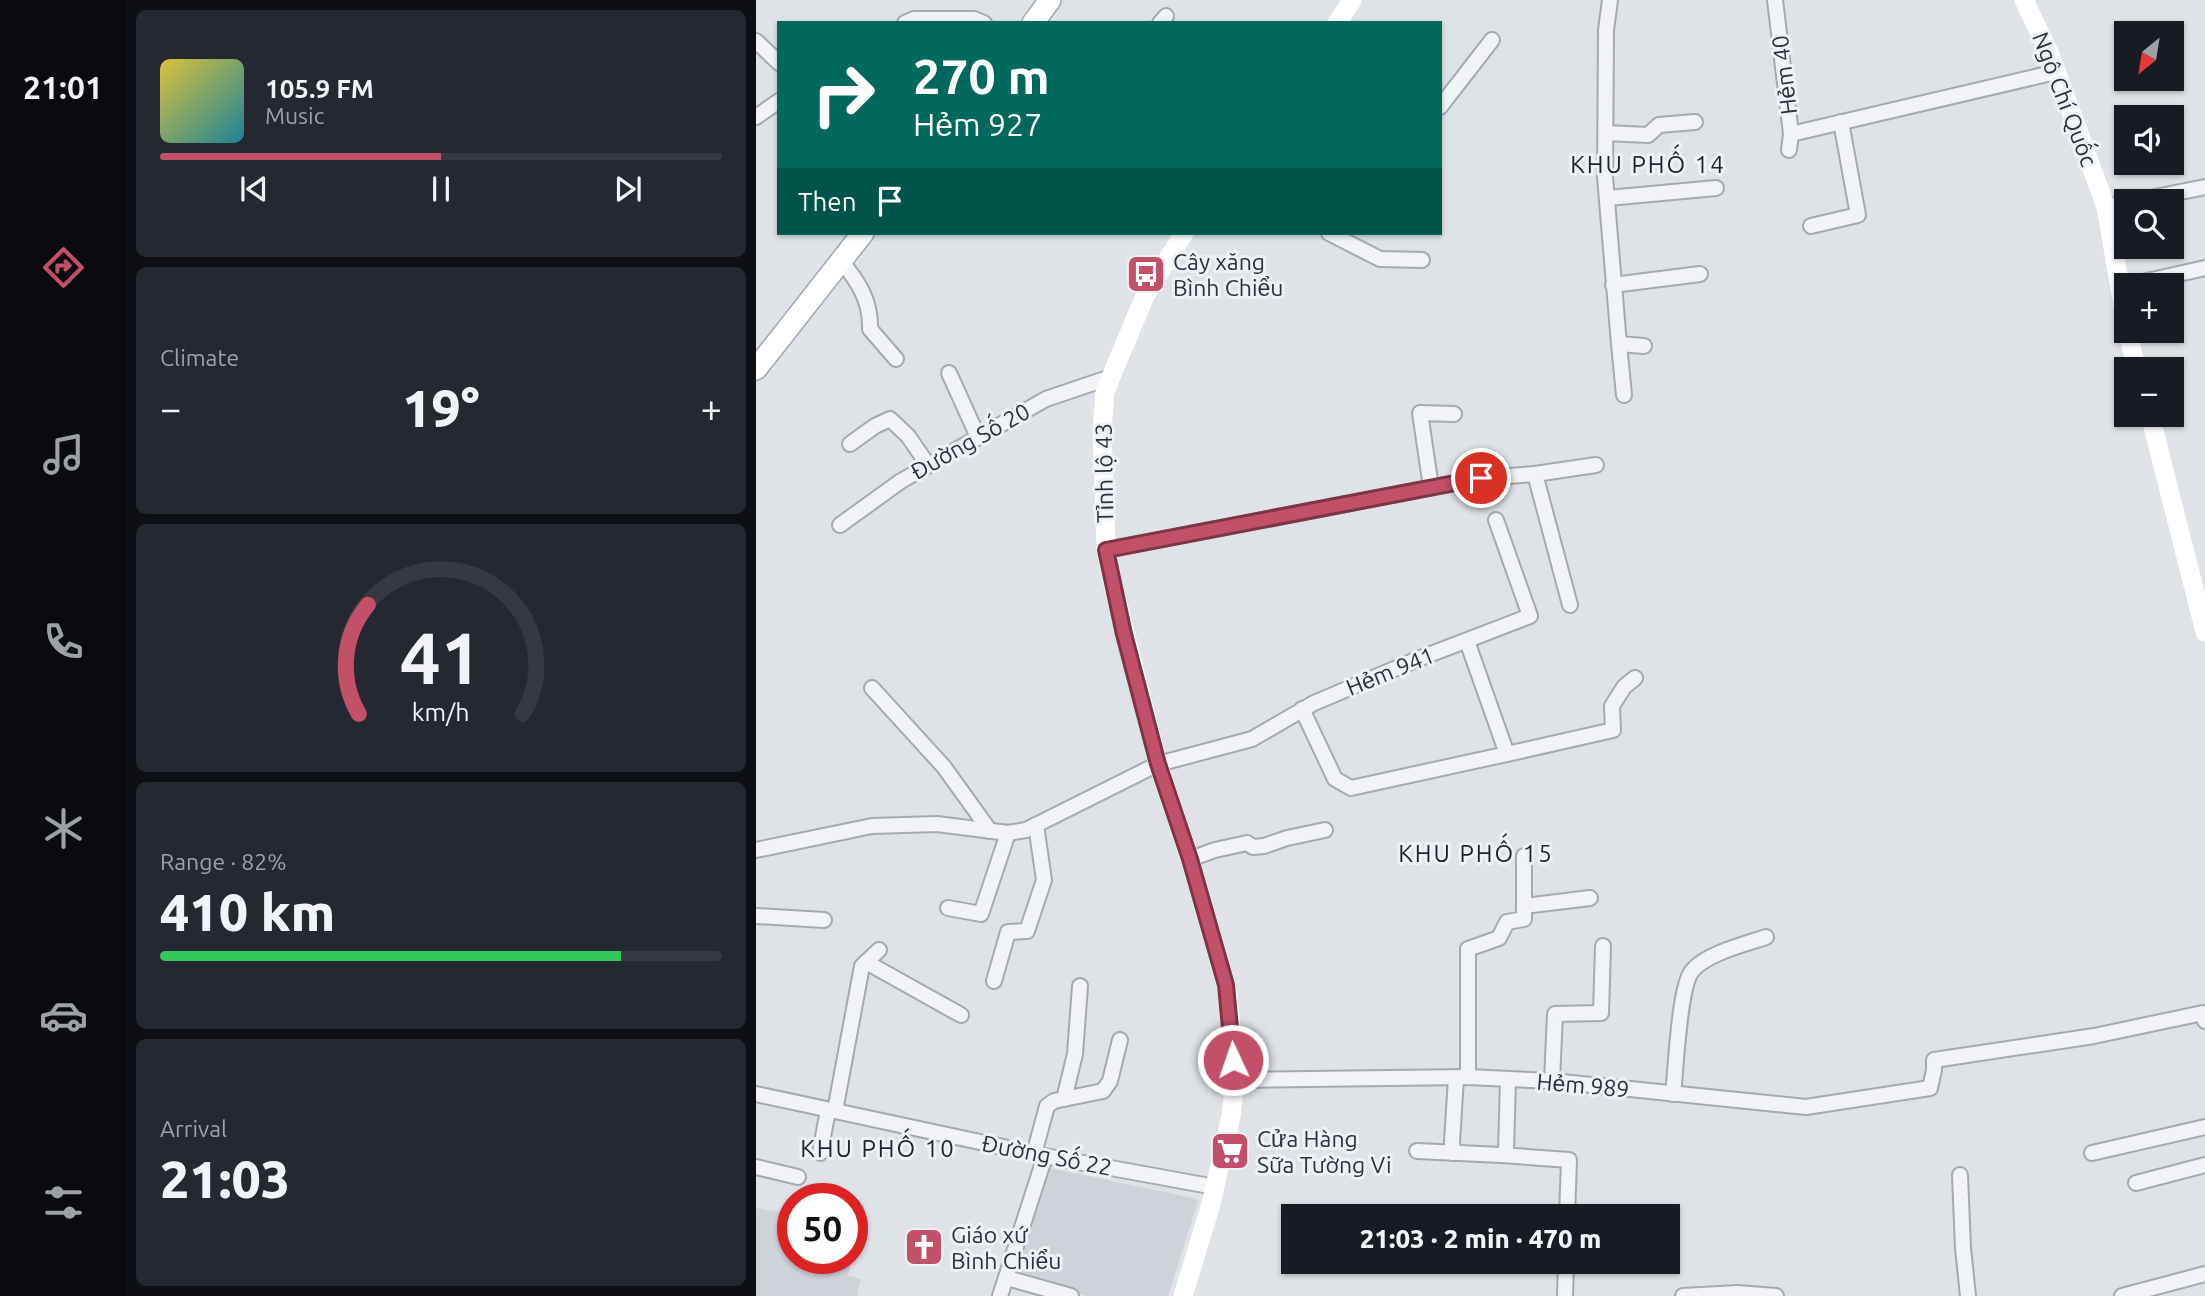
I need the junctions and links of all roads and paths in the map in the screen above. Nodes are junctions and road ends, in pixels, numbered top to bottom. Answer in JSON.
{"nodes":[{"id":1,"x":1050,"y":0,"type":"edge"},
{"id":2,"x":1352,"y":0,"type":"edge"},
{"id":3,"x":1610,"y":0,"type":"edge"},
{"id":4,"x":1775,"y":0,"type":"edge"},
{"id":5,"x":2024,"y":0,"type":"edge"},
{"id":6,"x":910,"y":21,"type":"edge"},
{"id":7,"x":979,"y":21,"type":"edge"},
{"id":8,"x":1034,"y":21,"type":"edge"},
{"id":9,"x":1338,"y":21,"type":"edge"},
{"id":10,"x":1492,"y":40,"type":"dead end"},
{"id":11,"x":756,"y":41,"type":"edge"},
{"id":12,"x":777,"y":61,"type":"edge"},
{"id":13,"x":2056,"y":72,"type":"junction"},
{"id":14,"x":777,"y":102,"type":"edge"},
{"id":15,"x":1442,"y":104,"type":"edge"},
{"id":16,"x":756,"y":117,"type":"edge"},
{"id":17,"x":1695,"y":122,"type":"dead end"},
{"id":18,"x":1841,"y":122,"type":"junction"},
{"id":19,"x":1606,"y":133,"type":"junction"},
{"id":20,"x":1791,"y":134,"type":"junction"},
{"id":21,"x":1789,"y":150,"type":"dead end"},
{"id":22,"x":2205,"y":187,"type":"edge"},
{"id":23,"x":1716,"y":188,"type":"dead end"},
{"id":24,"x":2184,"y":191,"type":"edge"},
{"id":25,"x":1608,"y":198,"type":"junction"},
{"id":26,"x":2114,"y":205,"type":"edge"},
{"id":27,"x":2106,"y":207,"type":"junction"},
{"id":28,"x":1811,"y":226,"type":"dead end"},
{"id":29,"x":861,"y":235,"type":"edge"},
{"id":30,"x":1183,"y":235,"type":"edge"},
{"id":31,"x":1338,"y":235,"type":"edge"},
{"id":32,"x":1422,"y":260,"type":"dead end"},
{"id":33,"x":841,"y":261,"type":"junction"},
{"id":34,"x":2205,"y":268,"type":"edge"},
{"id":35,"x":2122,"y":273,"type":"edge"},
{"id":36,"x":2183,"y":273,"type":"edge"},
{"id":37,"x":1700,"y":274,"type":"dead end"},
{"id":38,"x":1613,"y":285,"type":"junction"},
{"id":39,"x":1619,"y":344,"type":"junction"},
{"id":40,"x":1644,"y":346,"type":"dead end"},
{"id":41,"x":896,"y":359,"type":"dead end"},
{"id":42,"x":756,"y":369,"type":"edge"},
{"id":43,"x":949,"y":373,"type":"dead end"},
{"id":44,"x":1111,"y":377,"type":"junction"},
{"id":45,"x":1624,"y":395,"type":"dead end"},
{"id":46,"x":1454,"y":414,"type":"dead end"},
{"id":47,"x":2153,"y":427,"type":"edge"},
{"id":48,"x":978,"y":437,"type":"junction"},
{"id":49,"x":850,"y":444,"type":"dead end"},
{"id":50,"x":928,"y":465,"type":"junction"},
{"id":51,"x":1596,"y":465,"type":"dead end"},
{"id":52,"x":1535,"y":474,"type":"junction"},
{"id":53,"x":1431,"y":487,"type":"junction"},
{"id":54,"x":1496,"y":520,"type":"dead end"},
{"id":55,"x":840,"y":525,"type":"dead end"},
{"id":56,"x":1106,"y":550,"type":"junction"},
{"id":57,"x":1570,"y":605,"type":"dead end"},
{"id":58,"x":2205,"y":632,"type":"edge"},
{"id":59,"x":1467,"y":641,"type":"junction"},
{"id":60,"x":1635,"y":678,"type":"dead end"},
{"id":61,"x":872,"y":688,"type":"dead end"},
{"id":62,"x":1302,"y":709,"type":"junction"},
{"id":63,"x":1507,"y":754,"type":"junction"},
{"id":64,"x":1158,"y":764,"type":"junction"},
{"id":65,"x":1036,"y":825,"type":"junction"},
{"id":66,"x":1325,"y":830,"type":"dead end"},
{"id":67,"x":990,"y":831,"type":"junction"},
{"id":68,"x":1008,"y":833,"type":"junction"},
{"id":69,"x":756,"y":849,"type":"edge"},
{"id":70,"x":1524,"y":856,"type":"dead end"},
{"id":71,"x":1190,"y":859,"type":"junction"},
{"id":72,"x":1590,"y":898,"type":"dead end"},
{"id":73,"x":1524,"y":906,"type":"junction"},
{"id":74,"x":947,"y":908,"type":"dead end"},
{"id":75,"x":756,"y":916,"type":"edge"},
{"id":76,"x":824,"y":920,"type":"dead end"},
{"id":77,"x":1766,"y":937,"type":"dead end"},
{"id":78,"x":1603,"y":947,"type":"dead end"},
{"id":79,"x":879,"y":950,"type":"dead end"},
{"id":80,"x":866,"y":962,"type":"junction"},
{"id":81,"x":994,"y":981,"type":"dead end"},
{"id":82,"x":1080,"y":986,"type":"dead end"},
{"id":83,"x":961,"y":1015,"type":"dead end"},
{"id":84,"x":2205,"y":1021,"type":"edge"},
{"id":85,"x":1120,"y":1040,"type":"dead end"},
{"id":86,"x":1462,"y":1077,"type":"junction"},
{"id":87,"x":1235,"y":1080,"type":"junction"},
{"id":88,"x":1508,"y":1080,"type":"junction"},
{"id":89,"x":1552,"y":1081,"type":"junction"},
{"id":90,"x":756,"y":1094,"type":"edge"},
{"id":91,"x":1673,"y":1094,"type":"junction"},
{"id":92,"x":1064,"y":1099,"type":"junction"},
{"id":93,"x":831,"y":1111,"type":"junction"},
{"id":94,"x":2205,"y":1126,"type":"edge"},
{"id":95,"x":1417,"y":1152,"type":"dead end"},
{"id":96,"x":820,"y":1153,"type":"dead end"},
{"id":97,"x":1454,"y":1153,"type":"junction"},
{"id":98,"x":2092,"y":1153,"type":"dead end"},
{"id":99,"x":1040,"y":1155,"type":"junction"},
{"id":100,"x":1501,"y":1155,"type":"junction"},
{"id":101,"x":2205,"y":1165,"type":"edge"},
{"id":102,"x":756,"y":1167,"type":"edge"},
{"id":103,"x":1960,"y":1175,"type":"dead end"},
{"id":104,"x":798,"y":1177,"type":"dead end"},
{"id":105,"x":2136,"y":1183,"type":"dead end"},
{"id":106,"x":1215,"y":1187,"type":"junction"},
{"id":107,"x":1567,"y":1204,"type":"edge"},
{"id":108,"x":1565,"y":1274,"type":"edge"},
{"id":109,"x":2205,"y":1274,"type":"edge"},
{"id":110,"x":1007,"y":1278,"type":"junction"},
{"id":111,"x":1727,"y":1295,"type":"edge"},
{"id":112,"x":1000,"y":1296,"type":"edge"},
{"id":113,"x":1071,"y":1296,"type":"edge"},
{"id":114,"x":1183,"y":1296,"type":"edge"},
{"id":115,"x":1564,"y":1296,"type":"edge"},
{"id":116,"x":1683,"y":1296,"type":"edge"},
{"id":117,"x":1776,"y":1296,"type":"edge"},
{"id":118,"x":1968,"y":1296,"type":"edge"},
{"id":119,"x":2122,"y":1296,"type":"edge"}],
"edges":[{"from":1,"to":8,"type":"main road"},
{"from":2,"to":9,"type":"main road"},
{"from":3,"to":19,"type":"street"},
{"from":4,"to":20,"type":"street","name":"Hẻm 40"},
{"from":5,"to":13,"type":"main road","name":"Ngô Chí Quốc"},
{"from":6,"to":7,"type":"street"},
{"from":10,"to":15,"type":"street"},
{"from":11,"to":12,"type":"street"},
{"from":13,"to":18,"type":"street"},
{"from":13,"to":27,"type":"main road","name":"Ngô Chí Quốc"},
{"from":14,"to":16,"type":"street"},
{"from":17,"to":19,"type":"street"},
{"from":18,"to":20,"type":"street"},
{"from":18,"to":28,"type":"street"},
{"from":19,"to":25,"type":"street"},
{"from":20,"to":21,"type":"street","name":"Hẻm 40"},
{"from":22,"to":24,"type":"street"},
{"from":23,"to":25,"type":"street"},
{"from":25,"to":38,"type":"street"},
{"from":26,"to":27,"type":"street"},
{"from":27,"to":35,"type":"main road","name":"Ngô Chí Quốc"},
{"from":29,"to":33,"type":"main road"},
{"from":30,"to":44,"type":"main road","name":"Tỉnh lộ 43"},
{"from":31,"to":32,"type":"street"},
{"from":33,"to":41,"type":"street"},
{"from":33,"to":42,"type":"main road"},
{"from":34,"to":36,"type":"street"},
{"from":37,"to":38,"type":"street"},
{"from":38,"to":39,"type":"street"},
{"from":39,"to":40,"type":"street"},
{"from":39,"to":45,"type":"street"},
{"from":43,"to":48,"type":"street"},
{"from":44,"to":48,"type":"street","name":"Đường Số 20"},
{"from":44,"to":56,"type":"main road","name":"Tỉnh lộ 43"},
{"from":46,"to":53,"type":"street"},
{"from":47,"to":58,"type":"main road"},
{"from":48,"to":50,"type":"street","name":"Đường Số 20"},
{"from":49,"to":50,"type":"street"},
{"from":50,"to":55,"type":"street","name":"Đường Số 20"},
{"from":51,"to":52,"type":"street"},
{"from":52,"to":53,"type":"street"},
{"from":52,"to":57,"type":"street"},
{"from":53,"to":56,"type":"street"},
{"from":54,"to":59,"type":"street","name":"Hẻm 941"},
{"from":56,"to":64,"type":"main road","name":"Tỉnh lộ 43"},
{"from":59,"to":62,"type":"street","name":"Hẻm 941"},
{"from":59,"to":63,"type":"street"},
{"from":60,"to":63,"type":"street"},
{"from":61,"to":67,"type":"street"},
{"from":62,"to":63,"type":"street"},
{"from":62,"to":64,"type":"street","name":"Hẻm 941"},
{"from":64,"to":65,"type":"street","name":"Hẻm 941"},
{"from":64,"to":71,"type":"main road","name":"Tỉnh lộ 43"},
{"from":65,"to":68,"type":"street","name":"Hẻm 941"},
{"from":65,"to":81,"type":"street"},
{"from":66,"to":71,"type":"street"},
{"from":67,"to":68,"type":"street"},
{"from":67,"to":69,"type":"street"},
{"from":68,"to":74,"type":"street"},
{"from":70,"to":73,"type":"street"},
{"from":71,"to":87,"type":"main road","name":"Tỉnh lộ 43"},
{"from":72,"to":73,"type":"street"},
{"from":73,"to":86,"type":"street"},
{"from":75,"to":76,"type":"street"},
{"from":77,"to":91,"type":"street"},
{"from":78,"to":89,"type":"street"},
{"from":79,"to":80,"type":"street"},
{"from":80,"to":83,"type":"street"},
{"from":80,"to":93,"type":"street"},
{"from":82,"to":92,"type":"street"},
{"from":84,"to":91,"type":"street","name":"Hẻm 989"},
{"from":85,"to":92,"type":"street"},
{"from":86,"to":87,"type":"street","name":"Hẻm 989"},
{"from":86,"to":88,"type":"street","name":"Hẻm 989"},
{"from":86,"to":97,"type":"street"},
{"from":87,"to":106,"type":"main road","name":"Tỉnh lộ 43"},
{"from":88,"to":89,"type":"street","name":"Hẻm 989"},
{"from":88,"to":100,"type":"street"},
{"from":89,"to":91,"type":"street","name":"Hẻm 989"},
{"from":90,"to":93,"type":"street","name":"Đường Số 22"},
{"from":92,"to":99,"type":"street"},
{"from":93,"to":96,"type":"street"},
{"from":93,"to":99,"type":"street","name":"Đường Số 22"},
{"from":94,"to":98,"type":"street"},
{"from":95,"to":97,"type":"street"},
{"from":97,"to":100,"type":"street"},
{"from":99,"to":106,"type":"street","name":"Đường Số 22"},
{"from":99,"to":110,"type":"street"},
{"from":100,"to":107,"type":"street"},
{"from":101,"to":105,"type":"street"},
{"from":102,"to":104,"type":"street"},
{"from":103,"to":118,"type":"street"},
{"from":106,"to":114,"type":"main road","name":"Tỉnh lộ 43"},
{"from":108,"to":115,"type":"street"},
{"from":109,"to":119,"type":"street"},
{"from":110,"to":112,"type":"street"},
{"from":110,"to":113,"type":"street"},
{"from":111,"to":116,"type":"street"},
{"from":111,"to":117,"type":"street"}]}
